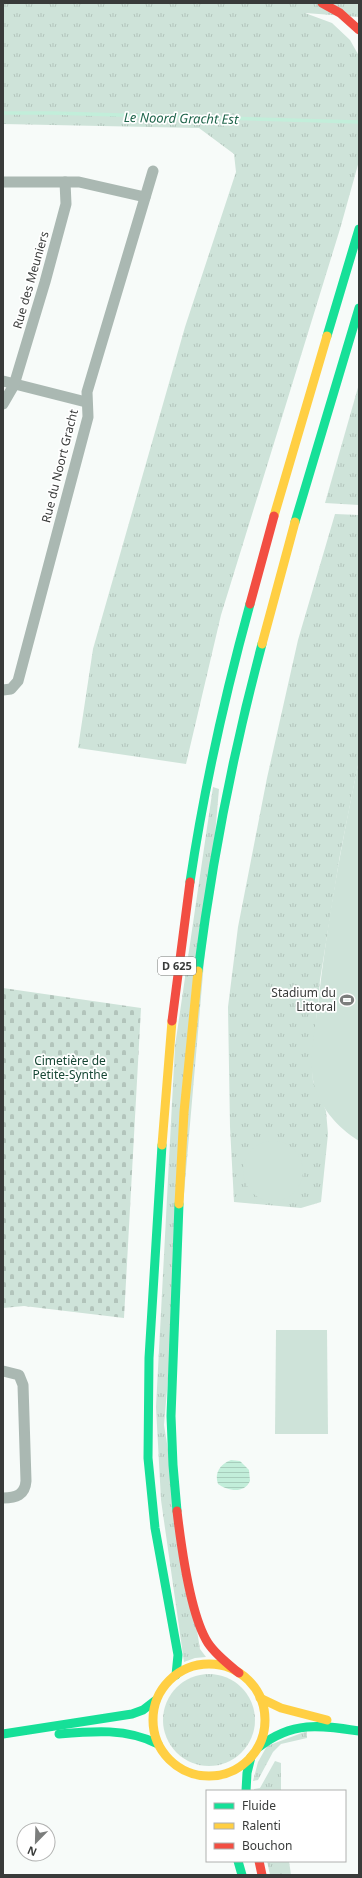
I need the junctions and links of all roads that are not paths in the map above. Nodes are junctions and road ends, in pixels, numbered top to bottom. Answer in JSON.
{"nodes":[{"id":1,"x":322,"y":3,"type":"edge"},
{"id":2,"x":359,"y":30,"type":"edge"},
{"id":3,"x":153,"y":171,"type":"dead end"},
{"id":4,"x":3,"y":182,"type":"edge"},
{"id":5,"x":65,"y":182,"type":"junction"},
{"id":6,"x":145,"y":197,"type":"junction"},
{"id":7,"x":359,"y":229,"type":"edge"},
{"id":8,"x":359,"y":308,"type":"edge"},
{"id":9,"x":8,"y":383,"type":"edge"},
{"id":10,"x":86,"y":402,"type":"junction"},
{"id":11,"x":3,"y":404,"type":"edge"},
{"id":12,"x":3,"y":690,"type":"edge"},
{"id":13,"x":3,"y":1371,"type":"edge"},
{"id":14,"x":3,"y":1498,"type":"edge"},
{"id":15,"x":239,"y":1673,"type":"junction"},
{"id":16,"x":176,"y":1675,"type":"junction"},
{"id":17,"x":260,"y":1698,"type":"junction"},
{"id":18,"x":156,"y":1700,"type":"junction"},
{"id":19,"x":359,"y":1730,"type":"edge"},
{"id":20,"x":3,"y":1734,"type":"edge"},
{"id":21,"x":158,"y":1744,"type":"junction"},
{"id":22,"x":259,"y":1747,"type":"junction"},
{"id":23,"x":251,"y":1757,"type":"junction"},
{"id":24,"x":198,"y":1776,"type":"junction"},
{"id":25,"x":211,"y":1787,"type":"dead end"},
{"id":26,"x":246,"y":1790,"type":"edge"},
{"id":27,"x":238,"y":1862,"type":"edge"},
{"id":28,"x":260,"y":1862,"type":"edge"},
{"id":29,"x":242,"y":1875,"type":"edge"},
{"id":30,"x":262,"y":1875,"type":"edge"}],
"edges":[{"from":1,"to":2,"type":"main road"},
{"from":3,"to":6,"type":"street","name":"Rue du Noort Gracht"},
{"from":4,"to":5,"type":"street"},
{"from":5,"to":6,"type":"street"},
{"from":5,"to":9,"type":"street","name":"Rue des Meuniers"},
{"from":6,"to":10,"type":"street","name":"Rue du Noort Gracht"},
{"from":7,"to":16,"type":"main road","number":"D 625"},
{"from":8,"to":15,"type":"main road","number":"D 625"},
{"from":9,"to":10,"type":"street"},
{"from":9,"to":11,"type":"street","name":"Rue des Meuniers"},
{"from":10,"to":12,"type":"street","name":"Rue du Noort Gracht"},
{"from":13,"to":14,"type":"street"},
{"from":15,"to":16,"type":"main road"},
{"from":15,"to":17,"type":"main road"},
{"from":16,"to":18,"type":"main road"},
{"from":17,"to":19,"type":"main road"},
{"from":17,"to":22,"type":"main road"},
{"from":18,"to":20,"type":"main road"},
{"from":18,"to":21,"type":"main road"},
{"from":19,"to":22,"type":"main road"},
{"from":20,"to":21,"type":"main road"},
{"from":21,"to":24,"type":"main road"},
{"from":22,"to":23,"type":"main road"},
{"from":23,"to":24,"type":"main road"},
{"from":23,"to":26,"type":"main road"},
{"from":24,"to":25,"type":"main road"},
{"from":27,"to":29,"type":"main road"},
{"from":28,"to":30,"type":"main road"}]}
